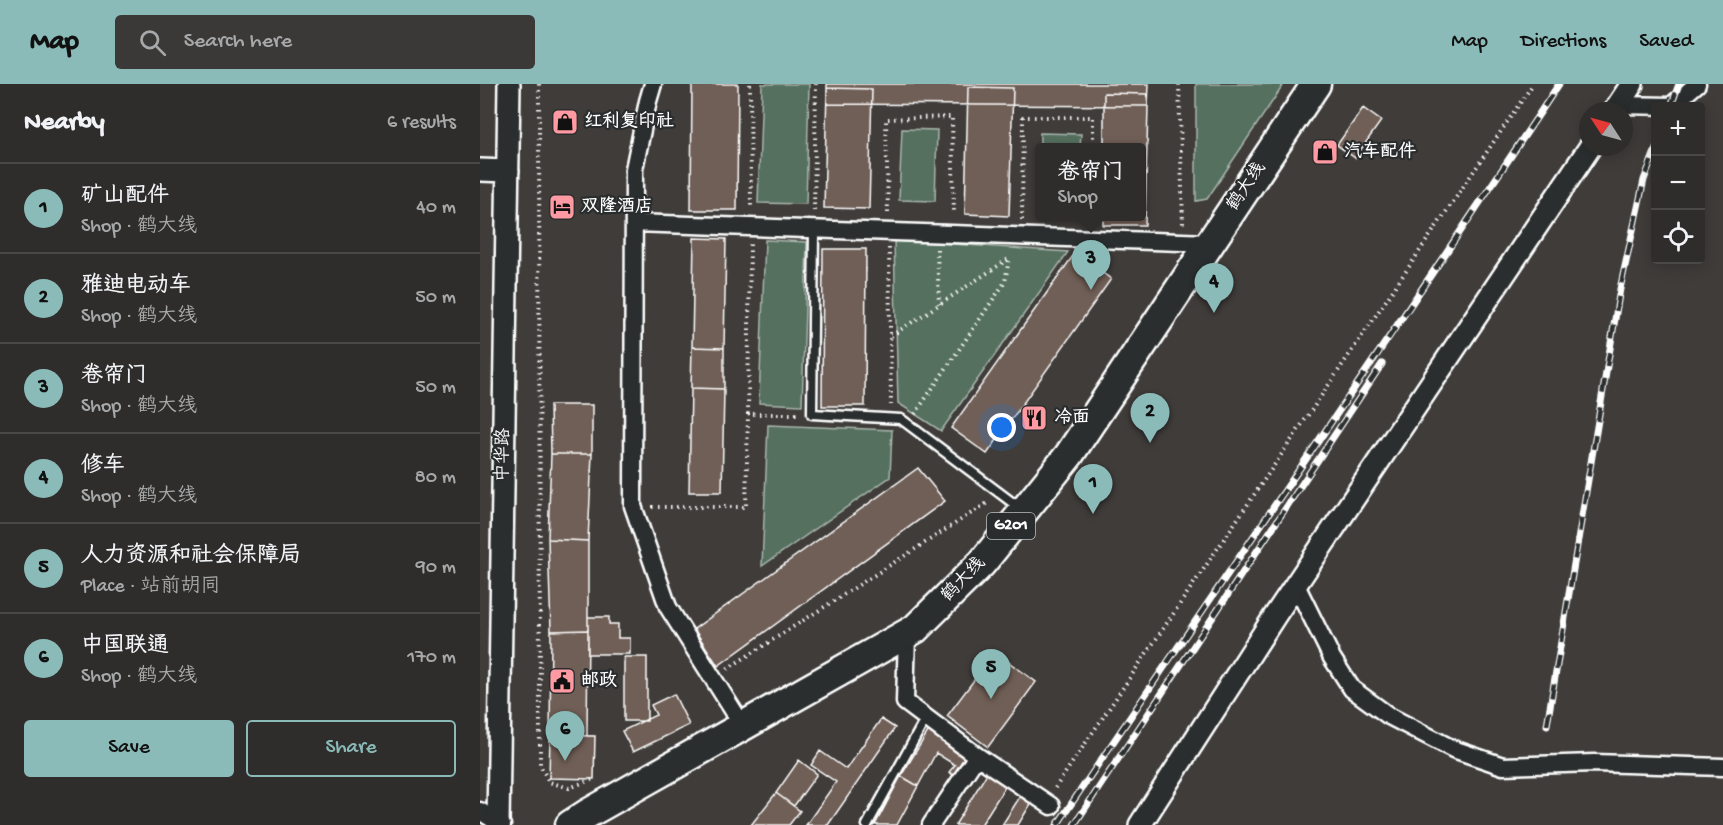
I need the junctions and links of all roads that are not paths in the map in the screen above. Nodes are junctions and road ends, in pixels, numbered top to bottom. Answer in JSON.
{"nodes":[{"id":1,"x":509,"y":84,"type":"edge"},
{"id":2,"x":653,"y":84,"type":"edge"},
{"id":3,"x":1316,"y":84,"type":"edge"},
{"id":4,"x":1632,"y":84,"type":"edge"},
{"id":5,"x":1697,"y":84,"type":"edge"},
{"id":6,"x":1620,"y":102,"type":"edge"},
{"id":7,"x":1633,"y":107,"type":"edge"},
{"id":8,"x":1584,"y":156,"type":"edge"},
{"id":9,"x":480,"y":170,"type":"edge"},
{"id":10,"x":508,"y":171,"type":"junction"},
{"id":11,"x":634,"y":223,"type":"junction"},
{"id":12,"x":814,"y":230,"type":"junction"},
{"id":13,"x":1197,"y":243,"type":"junction"},
{"id":14,"x":1023,"y":511,"type":"junction"},
{"id":15,"x":1296,"y":585,"type":"junction"},
{"id":16,"x":907,"y":634,"type":"junction"},
{"id":17,"x":926,"y":718,"type":"junction"},
{"id":18,"x":743,"y":726,"type":"junction"},
{"id":19,"x":977,"y":756,"type":"junction"},
{"id":20,"x":1723,"y":767,"type":"edge"},
{"id":21,"x":1048,"y":804,"type":"road end"},
{"id":22,"x":480,"y":811,"type":"edge"},
{"id":23,"x":500,"y":824,"type":"edge"},
{"id":24,"x":570,"y":825,"type":"edge"},
{"id":25,"x":867,"y":825,"type":"edge"},
{"id":26,"x":931,"y":825,"type":"edge"},
{"id":27,"x":1140,"y":825,"type":"edge"}],
"edges":[{"from":1,"to":10,"type":"street","name":"中华路"},
{"from":2,"to":11,"type":"street"},
{"from":3,"to":13,"type":"highway","name":"鹤大线","number":"G201"},
{"from":4,"to":6,"type":"street"},
{"from":5,"to":7,"type":"street"},
{"from":8,"to":15,"type":"street"},
{"from":9,"to":10,"type":"street"},
{"from":10,"to":23,"type":"street","name":"中华路"},
{"from":11,"to":12,"type":"street"},
{"from":11,"to":18,"type":"street"},
{"from":12,"to":13,"type":"street"},
{"from":12,"to":14,"type":"lane"},
{"from":13,"to":14,"type":"highway","name":"鹤大线","number":"G201"},
{"from":14,"to":16,"type":"highway","name":"鹤大线","number":"G201"},
{"from":15,"to":20,"type":"street"},
{"from":15,"to":27,"type":"street"},
{"from":16,"to":17,"type":"street"},
{"from":16,"to":18,"type":"highway","name":"鹤大线","number":"G201"},
{"from":17,"to":19,"type":"street"},
{"from":17,"to":25,"type":"lane"},
{"from":18,"to":24,"type":"highway","name":"鹤大线","number":"G201"},
{"from":19,"to":21,"type":"street"},
{"from":19,"to":26,"type":"street"},
{"from":22,"to":23,"type":"street"}]}
